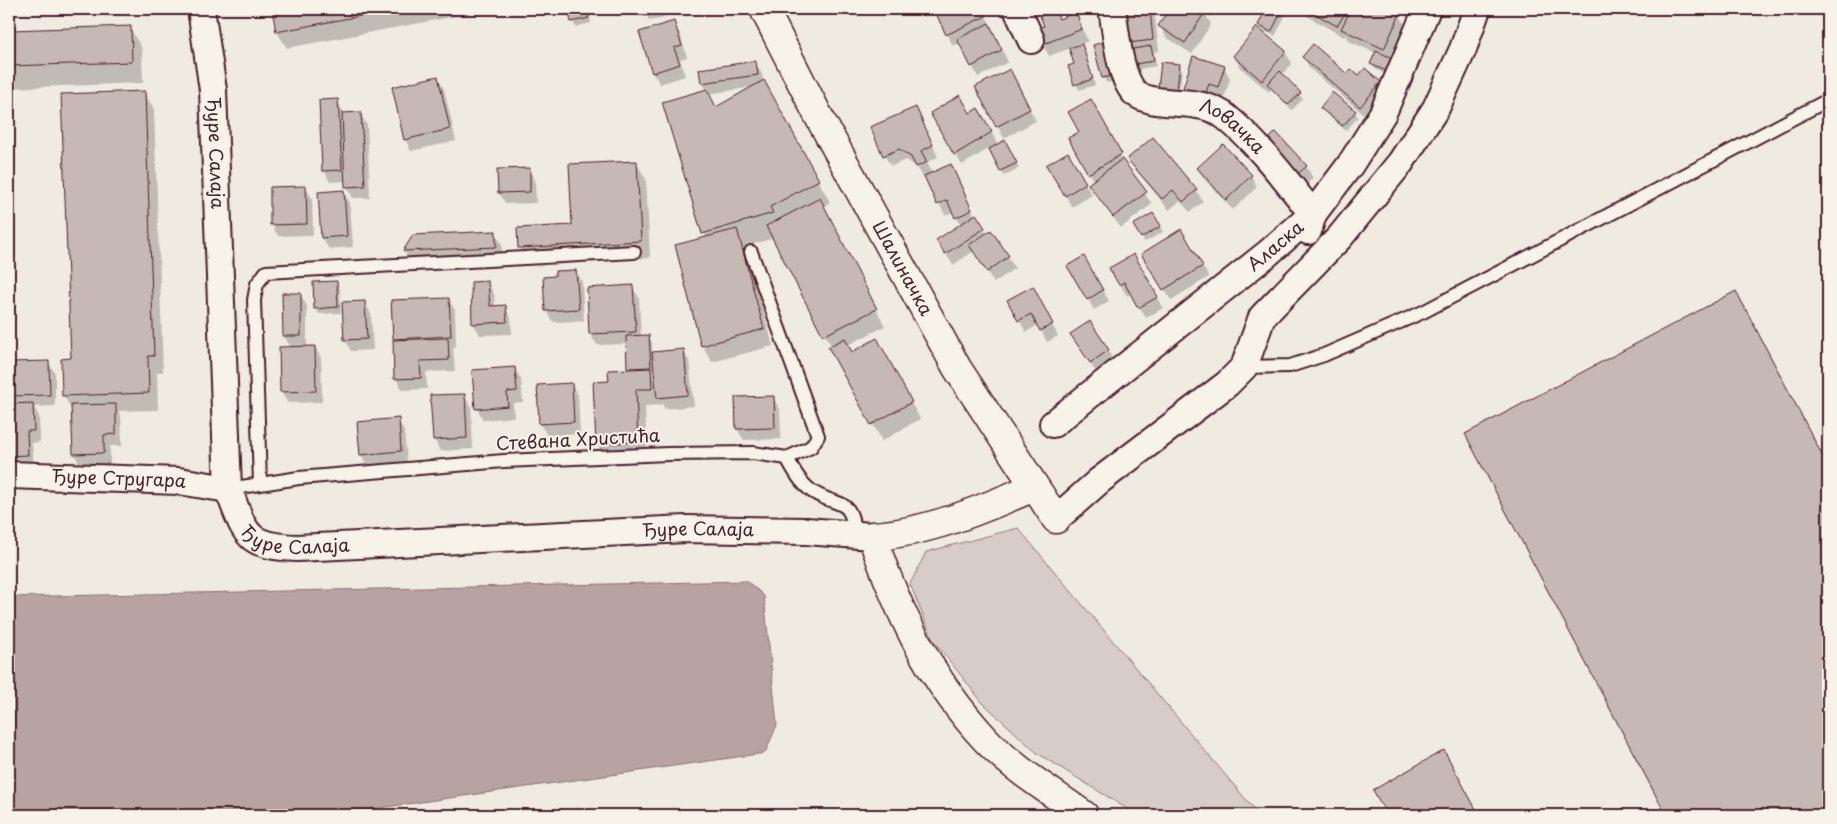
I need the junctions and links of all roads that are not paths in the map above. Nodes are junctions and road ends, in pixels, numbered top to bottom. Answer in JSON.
{"nodes":[{"id":1,"x":201,"y":9,"type":"edge"},
{"id":2,"x":764,"y":9,"type":"edge"},
{"id":3,"x":1017,"y":9,"type":"edge"},
{"id":4,"x":1112,"y":9,"type":"edge"},
{"id":5,"x":1427,"y":9,"type":"edge"},
{"id":6,"x":1477,"y":9,"type":"edge"},
{"id":7,"x":1031,"y":40,"type":"dead end"},
{"id":8,"x":1828,"y":100,"type":"edge"},
{"id":9,"x":1313,"y":214,"type":"junction"},
{"id":10,"x":634,"y":252,"type":"dead end"},
{"id":11,"x":751,"y":252,"type":"dead end"},
{"id":12,"x":1293,"y":283,"type":"junction"},
{"id":13,"x":1244,"y":367,"type":"junction"},
{"id":14,"x":1053,"y":424,"type":"dead end"},
{"id":15,"x":787,"y":458,"type":"junction"},
{"id":16,"x":9,"y":475,"type":"edge"},
{"id":17,"x":260,"y":483,"type":"junction"},
{"id":18,"x":1034,"y":487,"type":"junction"},
{"id":19,"x":228,"y":489,"type":"junction"},
{"id":20,"x":1056,"y":519,"type":"joint"},
{"id":21,"x":863,"y":536,"type":"junction"},
{"id":22,"x":1084,"y":815,"type":"edge"}],
"edges":[{"from":1,"to":19,"type":"street","name":"Ђуре Салаја"},
{"from":2,"to":18,"type":"main road","name":"Шалиначка"},
{"from":3,"to":7,"type":"street"},
{"from":4,"to":9,"type":"street","name":"Ловачка"},
{"from":5,"to":9,"type":"street","name":"Аласка"},
{"from":6,"to":12,"type":"street"},
{"from":8,"to":13,"type":"lane"},
{"from":9,"to":12,"type":"street"},
{"from":9,"to":14,"type":"street","name":"Аласка"},
{"from":10,"to":17,"type":"lane"},
{"from":11,"to":15,"type":"lane"},
{"from":12,"to":13,"type":"street"},
{"from":13,"to":20,"type":"street"},
{"from":15,"to":17,"type":"lane","name":"Стевана Христића"},
{"from":15,"to":21,"type":"lane"},
{"from":16,"to":19,"type":"street","name":"Ђуре Стругара"},
{"from":17,"to":19,"type":"lane","name":"Стевана Христића"},
{"from":18,"to":20,"type":"main road","name":"Шалиначка"},
{"from":18,"to":21,"type":"main road","name":"Ђуре Салаја"},
{"from":19,"to":21,"type":"street","name":"Ђуре Салаја"},
{"from":21,"to":22,"type":"main road"}]}
